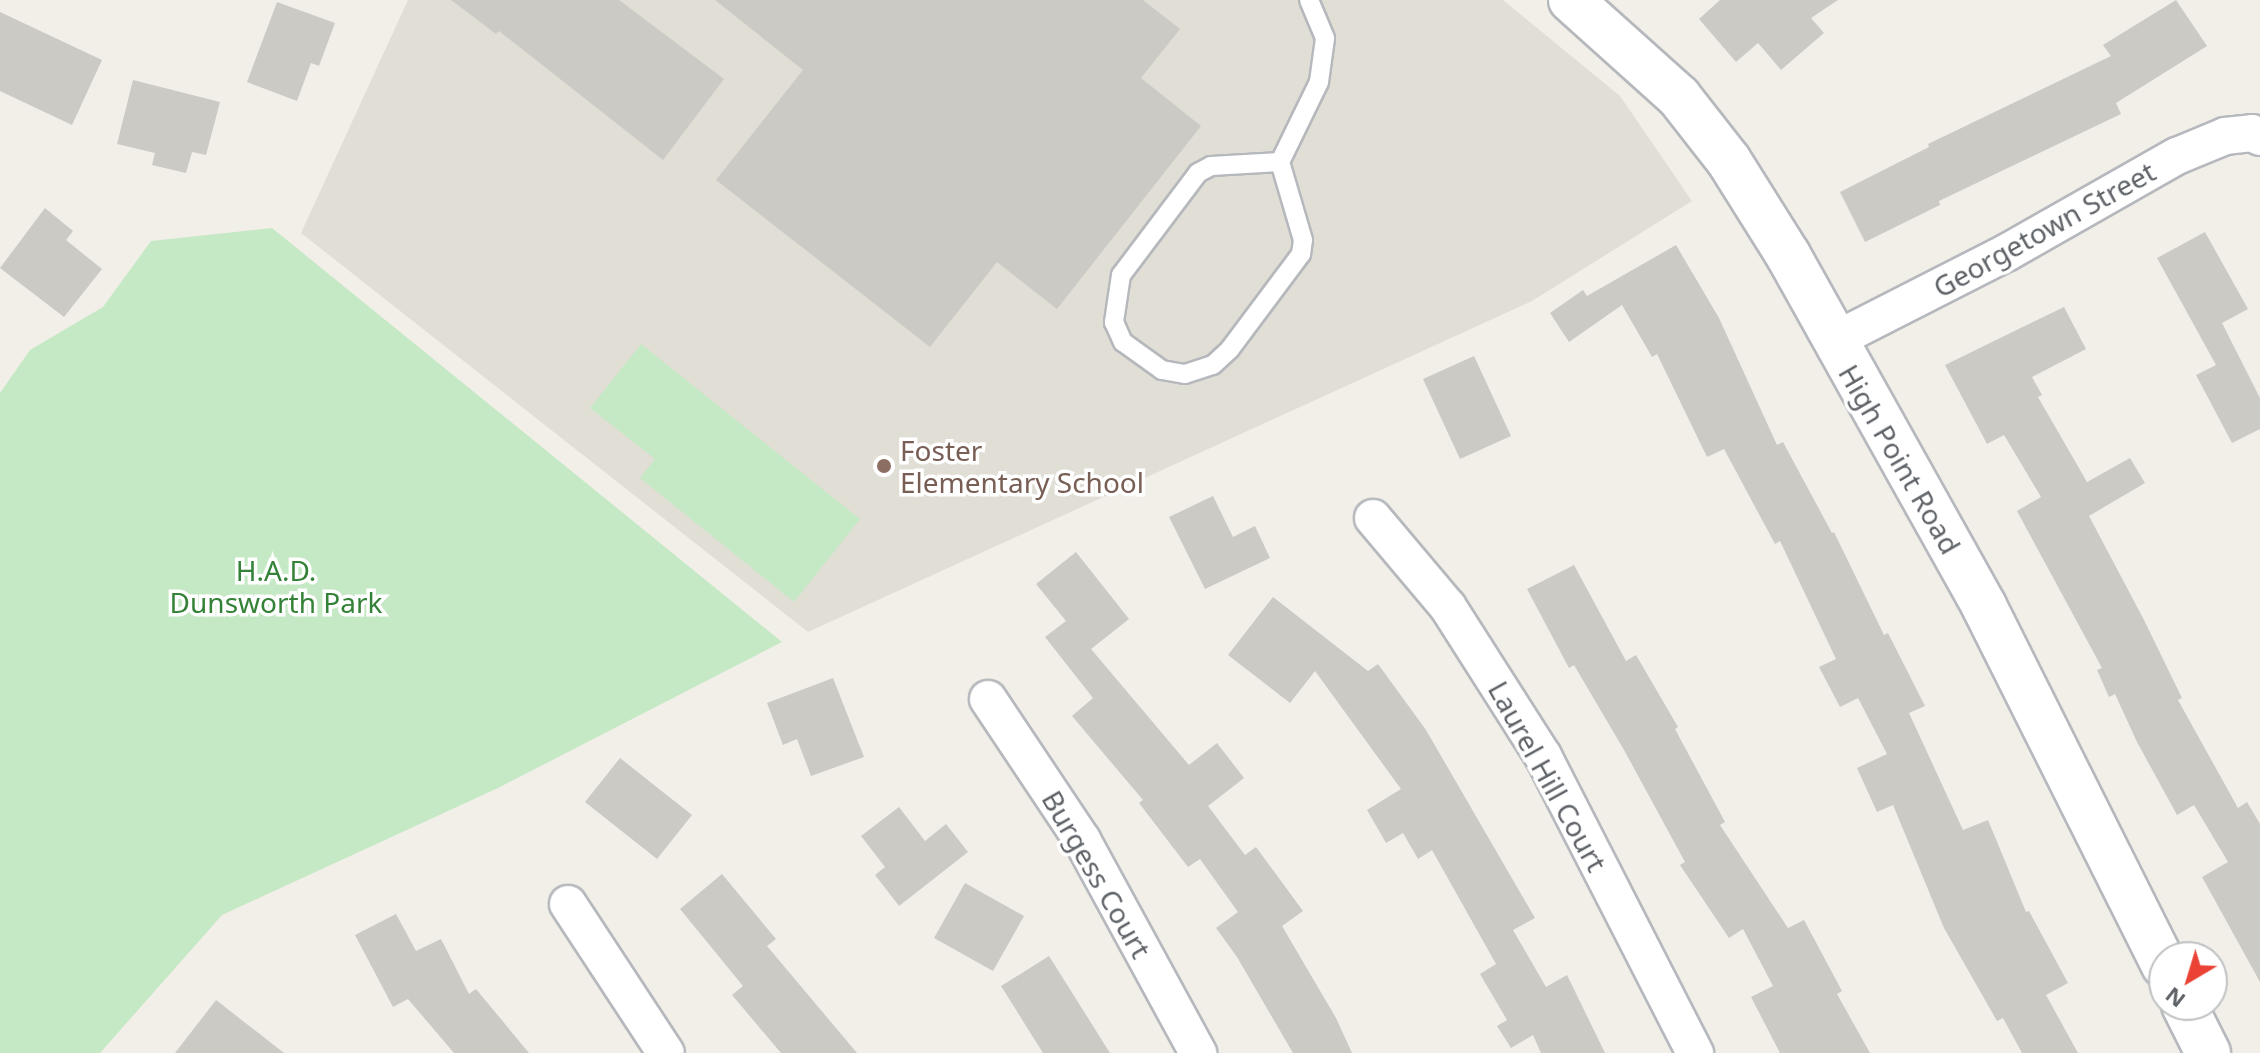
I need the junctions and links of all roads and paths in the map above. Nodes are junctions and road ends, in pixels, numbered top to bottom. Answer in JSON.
{"nodes":[{"id":1,"x":1309,"y":0,"type":"edge"},
{"id":2,"x":1591,"y":6,"type":"edge"},
{"id":3,"x":2260,"y":137,"type":"edge"},
{"id":4,"x":1280,"y":162,"type":"junction"},
{"id":5,"x":1833,"y":341,"type":"junction"},
{"id":6,"x":1373,"y":518,"type":"dead end"},
{"id":7,"x":988,"y":699,"type":"dead end"},
{"id":8,"x":568,"y":904,"type":"dead end"},
{"id":9,"x":2152,"y":941,"type":"edge"},
{"id":10,"x":2192,"y":1021,"type":"edge"},
{"id":11,"x":666,"y":1053,"type":"edge"},
{"id":12,"x":1198,"y":1053,"type":"edge"},
{"id":13,"x":1695,"y":1053,"type":"edge"},
{"id":14,"x":2208,"y":1053,"type":"edge"}],
"edges":[{"from":1,"to":4,"type":"lane"},
{"from":2,"to":5,"type":"street","name":"High Point Road"},
{"from":3,"to":5,"type":"street","name":"Georgetown Street"},
{"from":4,"to":4,"type":"lane"},
{"from":5,"to":9,"type":"street","name":"High Point Road"},
{"from":6,"to":13,"type":"street","name":"Laurel Hill Court"},
{"from":7,"to":12,"type":"street","name":"Burgess Court"},
{"from":8,"to":11,"type":"street"},
{"from":10,"to":14,"type":"street"}]}
